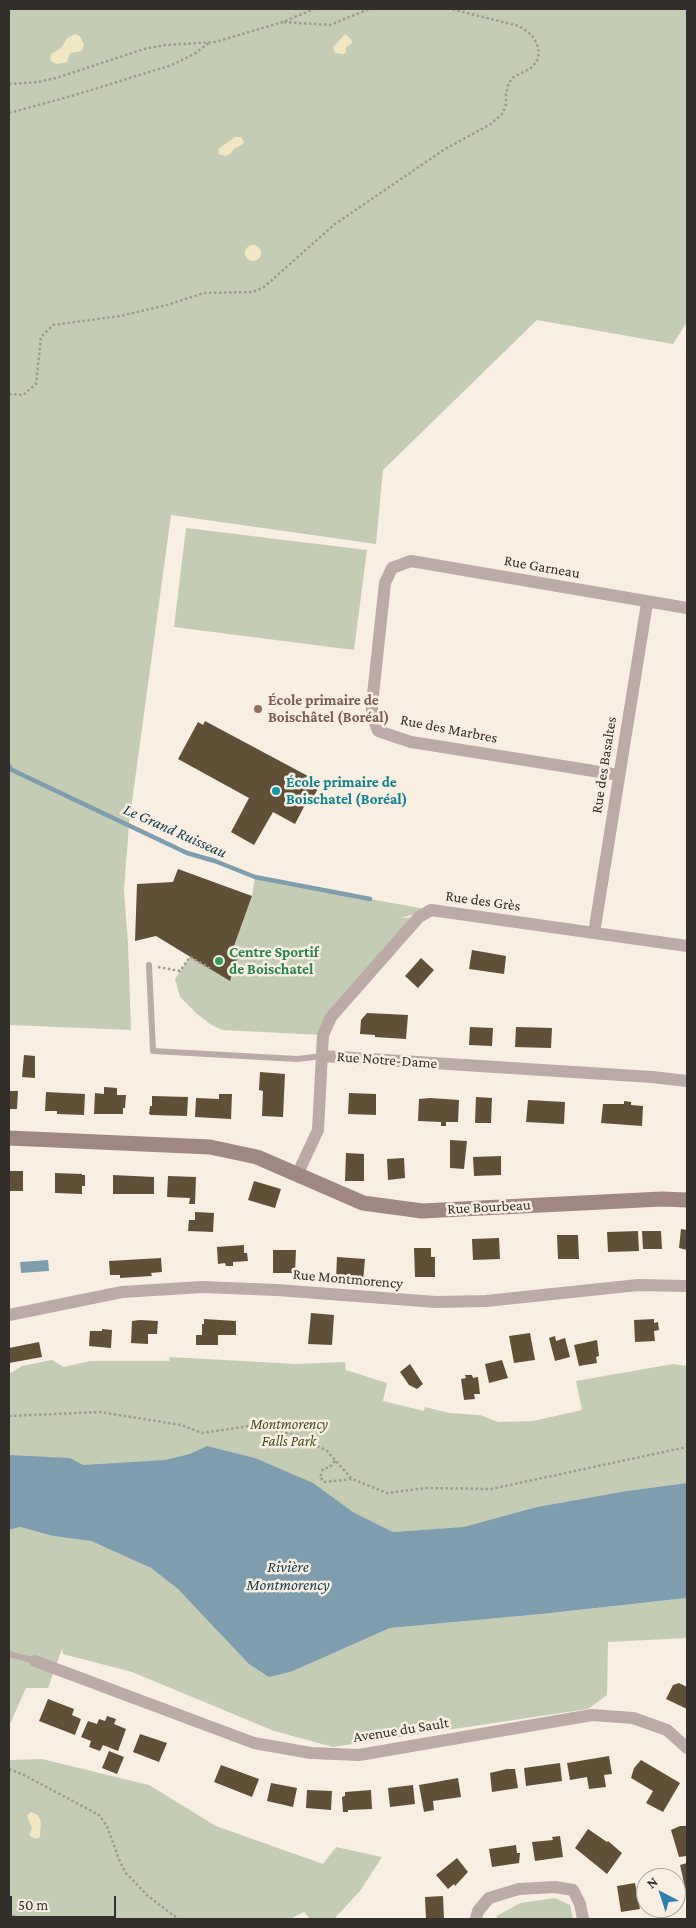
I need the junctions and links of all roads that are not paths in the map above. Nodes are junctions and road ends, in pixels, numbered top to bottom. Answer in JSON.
{"nodes":[{"id":1,"x":392,"y":568,"type":"joint"},
{"id":2,"x":646,"y":602,"type":"junction"},
{"id":3,"x":687,"y":608,"type":"edge"},
{"id":4,"x":619,"y":775,"type":"junction"},
{"id":5,"x":594,"y":932,"type":"junction"},
{"id":6,"x":687,"y":946,"type":"edge"},
{"id":7,"x":149,"y":965,"type":"road end"},
{"id":8,"x":323,"y":1056,"type":"junction"},
{"id":9,"x":687,"y":1081,"type":"edge"},
{"id":10,"x":9,"y":1138,"type":"edge"},
{"id":11,"x":297,"y":1175,"type":"junction"},
{"id":12,"x":687,"y":1200,"type":"edge"},
{"id":13,"x":687,"y":1286,"type":"edge"},
{"id":14,"x":9,"y":1315,"type":"edge"},
{"id":15,"x":9,"y":1654,"type":"edge"},
{"id":16,"x":35,"y":1661,"type":"joint"},
{"id":17,"x":687,"y":1748,"type":"edge"},
{"id":18,"x":476,"y":1919,"type":"edge"},
{"id":19,"x":583,"y":1919,"type":"edge"}],
"edges":[{"from":1,"to":2,"type":"street","name":"Rue Garneau"},
{"from":1,"to":4,"type":"street","name":"Rue des Marbres"},
{"from":2,"to":3,"type":"street","name":"Rue Garneau"},
{"from":2,"to":4,"type":"street","name":"Rue des Basaltes"},
{"from":4,"to":5,"type":"street","name":"Rue des Basaltes"},
{"from":5,"to":6,"type":"street","name":"Rue des Grès"},
{"from":5,"to":8,"type":"street","name":"Rue des Grès"},
{"from":7,"to":8,"type":"lane"},
{"from":8,"to":9,"type":"street","name":"Rue Notre-Dame"},
{"from":8,"to":11,"type":"street","name":"Rue Notre-Dame"},
{"from":10,"to":11,"type":"street"},
{"from":11,"to":12,"type":"street","name":"Rue Bourbeau"},
{"from":13,"to":14,"type":"street","name":"Rue Montmorency"},
{"from":15,"to":16,"type":"lane"},
{"from":16,"to":17,"type":"street","name":"Avenue du Sault"},
{"from":18,"to":19,"type":"street"}]}
